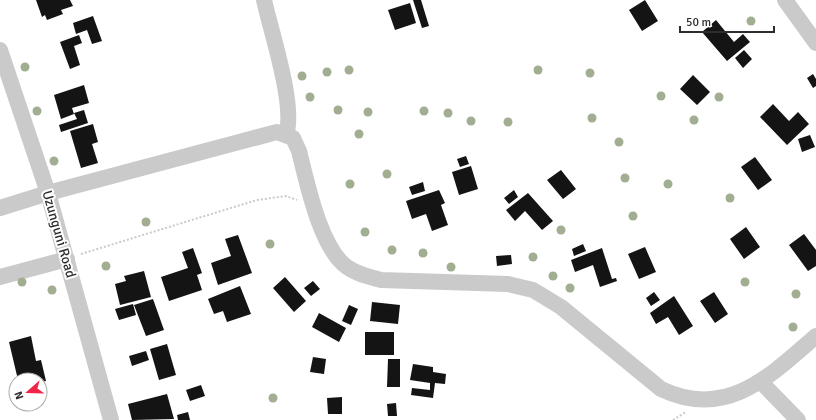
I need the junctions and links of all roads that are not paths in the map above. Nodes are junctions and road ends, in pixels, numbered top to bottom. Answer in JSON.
{"nodes":[{"id":1,"x":264,"y":0,"type":"edge"},
{"id":2,"x":785,"y":0,"type":"edge"},
{"id":3,"x":816,"y":43,"type":"edge"},
{"id":4,"x":0,"y":50,"type":"edge"},
{"id":5,"x":286,"y":135,"type":"junction"},
{"id":6,"x":48,"y":193,"type":"junction"},
{"id":7,"x":0,"y":208,"type":"edge"},
{"id":8,"x":67,"y":259,"type":"junction"},
{"id":9,"x":0,"y":277,"type":"edge"},
{"id":10,"x":816,"y":336,"type":"edge"},
{"id":11,"x":762,"y":383,"type":"junction"},
{"id":12,"x":111,"y":420,"type":"edge"},
{"id":13,"x":798,"y":420,"type":"edge"}],
"edges":[{"from":1,"to":5,"type":"street"},
{"from":2,"to":3,"type":"street"},
{"from":4,"to":6,"type":"street","name":"Uzunguni Road"},
{"from":5,"to":6,"type":"street"},
{"from":5,"to":11,"type":"street"},
{"from":6,"to":7,"type":"street"},
{"from":6,"to":8,"type":"street","name":"Uzunguni Road"},
{"from":8,"to":9,"type":"street"},
{"from":8,"to":12,"type":"street","name":"Uzunguni Road"},
{"from":10,"to":11,"type":"street"},
{"from":11,"to":13,"type":"street"}]}
